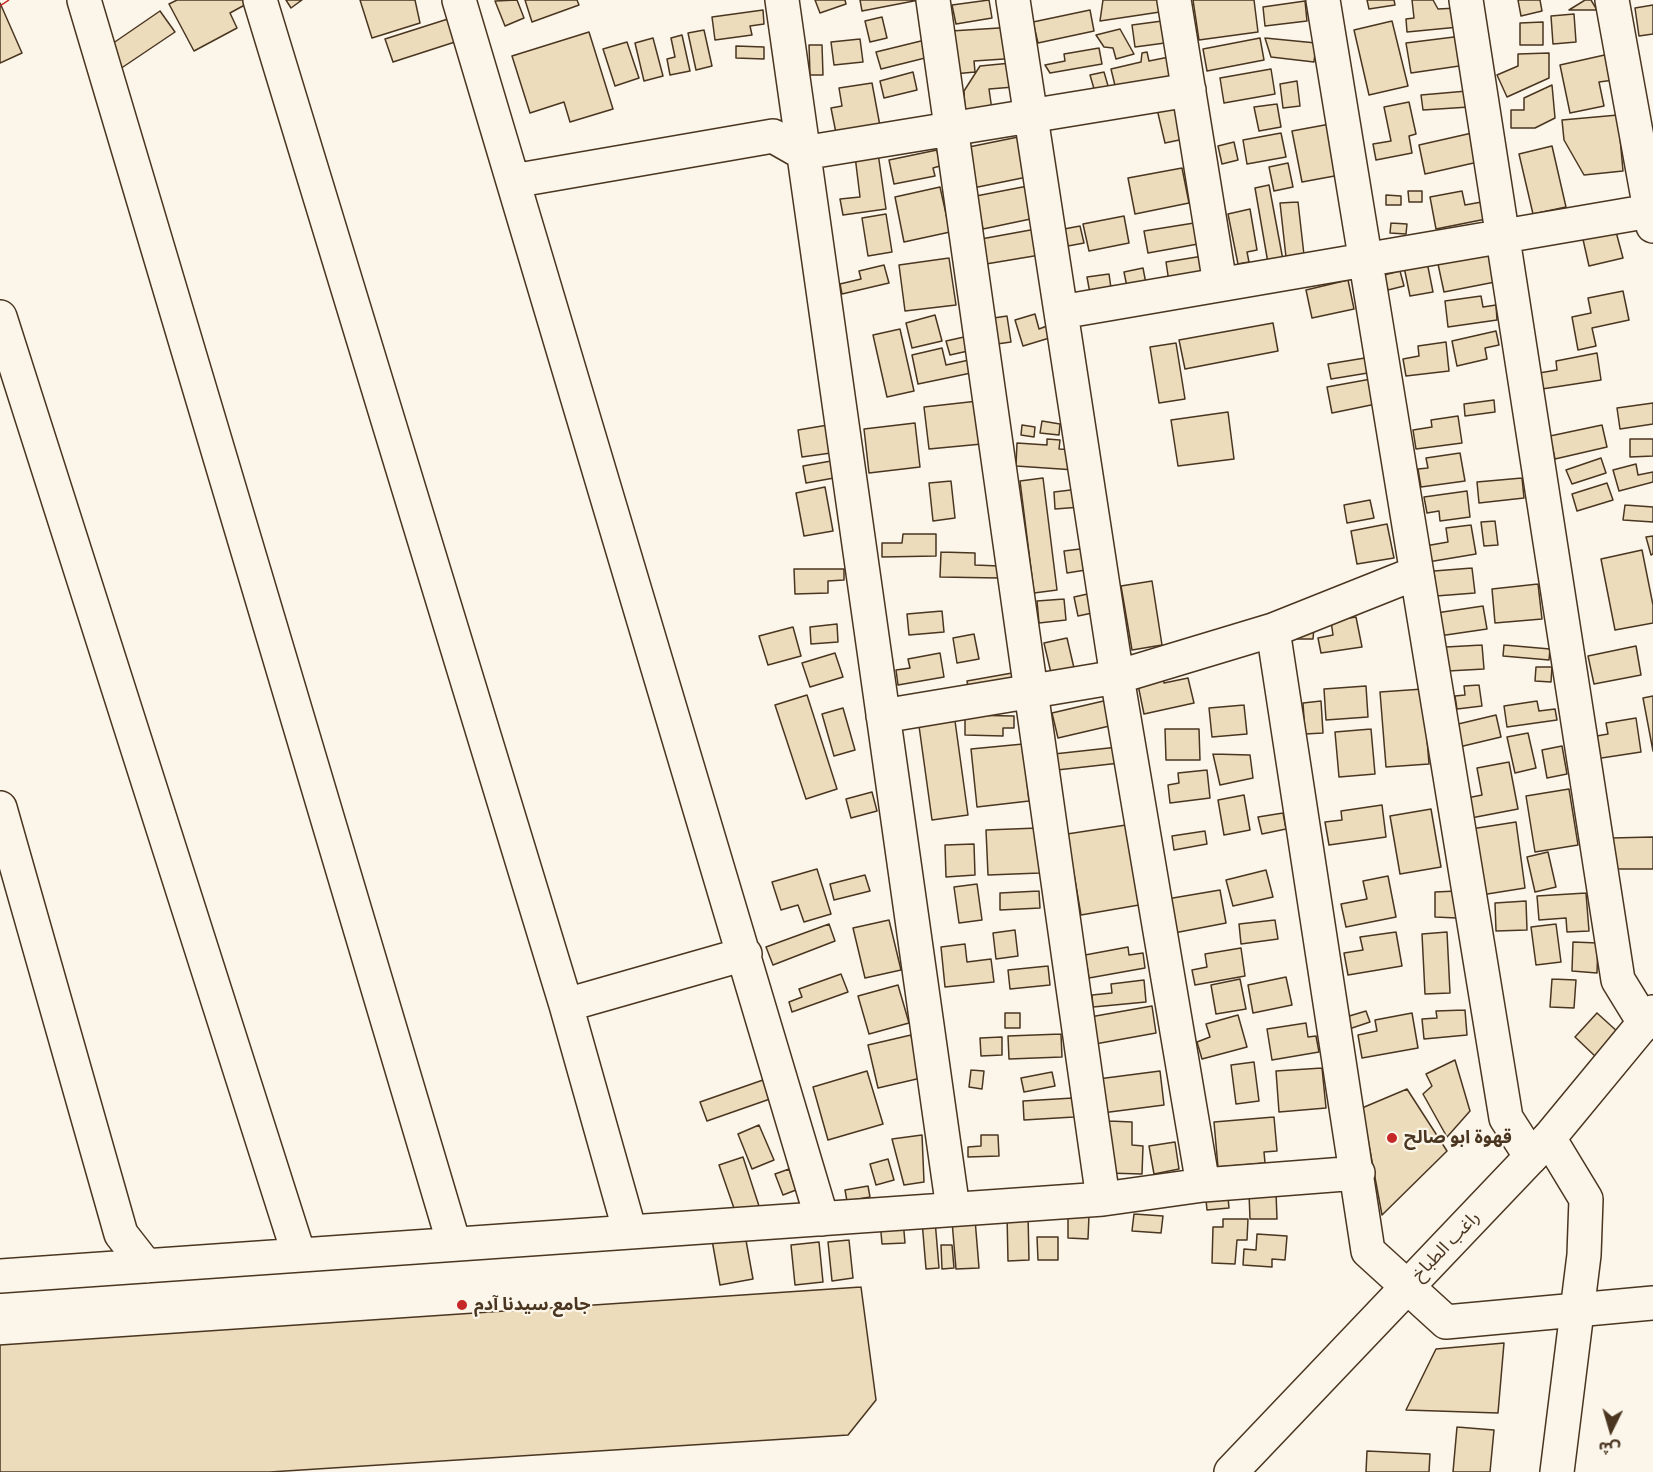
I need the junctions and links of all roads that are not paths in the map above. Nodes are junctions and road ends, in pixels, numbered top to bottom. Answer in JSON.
{"nodes":[{"id":1,"x":84,"y":0,"type":"edge"},
{"id":2,"x":260,"y":0,"type":"edge"},
{"id":3,"x":459,"y":0,"type":"edge"},
{"id":4,"x":782,"y":0,"type":"edge"},
{"id":5,"x":933,"y":0,"type":"edge"},
{"id":6,"x":1013,"y":0,"type":"edge"},
{"id":7,"x":1174,"y":0,"type":"edge"},
{"id":8,"x":1323,"y":0,"type":"edge"},
{"id":9,"x":1466,"y":0,"type":"edge"},
{"id":10,"x":1612,"y":0,"type":"edge"},
{"id":11,"x":1189,"y":90,"type":"junction"},
{"id":12,"x":1031,"y":116,"type":"junction"},
{"id":13,"x":950,"y":130,"type":"junction"},
{"id":14,"x":803,"y":153,"type":"junction"},
{"id":15,"x":513,"y":181,"type":"junction"},
{"id":16,"x":1652,"y":219,"type":"edge"},
{"id":17,"x":1503,"y":236,"type":"junction"},
{"id":18,"x":1365,"y":260,"type":"junction"},
{"id":19,"x":1220,"y":284,"type":"junction"},
{"id":20,"x":1061,"y":312,"type":"junction"},
{"id":21,"x":0,"y":317,"type":"edge"},
{"id":22,"x":1416,"y":573,"type":"junction"},
{"id":23,"x":1273,"y":630,"type":"junction"},
{"id":24,"x":1117,"y":677,"type":"junction"},
{"id":25,"x":1031,"y":693,"type":"junction"},
{"id":26,"x":883,"y":716,"type":"junction"},
{"id":27,"x":0,"y":808,"type":"edge"},
{"id":28,"x":745,"y":954,"type":"junction"},
{"id":29,"x":566,"y":1005,"type":"junction"},
{"id":30,"x":1649,"y":1018,"type":"edge"},
{"id":31,"x":1540,"y":1148,"type":"junction"},
{"id":32,"x":1358,"y":1173,"type":"junction"},
{"id":33,"x":1203,"y":1185,"type":"junction"},
{"id":34,"x":1103,"y":1199,"type":"junction"},
{"id":35,"x":953,"y":1209,"type":"junction"},
{"id":36,"x":822,"y":1219,"type":"junction"},
{"id":37,"x":630,"y":1232,"type":"junction"},
{"id":38,"x":454,"y":1244,"type":"junction"},
{"id":39,"x":299,"y":1255,"type":"junction"},
{"id":40,"x":146,"y":1266,"type":"junction"},
{"id":41,"x":0,"y":1276,"type":"edge"},
{"id":42,"x":1407,"y":1287,"type":"junction"},
{"id":43,"x":1653,"y":1303,"type":"edge"},
{"id":44,"x":1578,"y":1310,"type":"junction"},
{"id":45,"x":1231,"y":1472,"type":"edge"},
{"id":46,"x":1557,"y":1472,"type":"edge"}],
"edges":[{"from":1,"to":38,"type":"street"},
{"from":2,"to":29,"type":"street"},
{"from":3,"to":15,"type":"street"},
{"from":4,"to":14,"type":"street"},
{"from":5,"to":13,"type":"street"},
{"from":6,"to":12,"type":"street"},
{"from":7,"to":11,"type":"street"},
{"from":8,"to":18,"type":"street"},
{"from":9,"to":17,"type":"street"},
{"from":10,"to":16,"type":"street"},
{"from":11,"to":12,"type":"street"},
{"from":11,"to":19,"type":"street"},
{"from":12,"to":13,"type":"street"},
{"from":12,"to":20,"type":"street"},
{"from":13,"to":14,"type":"street"},
{"from":13,"to":25,"type":"street"},
{"from":14,"to":15,"type":"street"},
{"from":14,"to":26,"type":"street"},
{"from":15,"to":28,"type":"street"},
{"from":16,"to":17,"type":"street"},
{"from":17,"to":18,"type":"street"},
{"from":17,"to":30,"type":"street"},
{"from":18,"to":19,"type":"street"},
{"from":18,"to":22,"type":"street"},
{"from":19,"to":20,"type":"street"},
{"from":20,"to":24,"type":"street"},
{"from":21,"to":39,"type":"street"},
{"from":22,"to":23,"type":"street"},
{"from":22,"to":31,"type":"street"},
{"from":23,"to":24,"type":"street"},
{"from":23,"to":32,"type":"street"},
{"from":24,"to":25,"type":"street"},
{"from":24,"to":33,"type":"street"},
{"from":25,"to":26,"type":"street"},
{"from":25,"to":34,"type":"street"},
{"from":26,"to":35,"type":"street"},
{"from":27,"to":40,"type":"street"},
{"from":28,"to":29,"type":"street"},
{"from":28,"to":36,"type":"street"},
{"from":29,"to":37,"type":"street"},
{"from":30,"to":31,"type":"street","name":"راغب الطباخ"},
{"from":31,"to":42,"type":"street","name":"راغب الطباخ"},
{"from":31,"to":44,"type":"street"},
{"from":32,"to":33,"type":"street"},
{"from":32,"to":42,"type":"street"},
{"from":33,"to":34,"type":"street"},
{"from":34,"to":35,"type":"street"},
{"from":35,"to":36,"type":"street"},
{"from":36,"to":37,"type":"street"},
{"from":37,"to":38,"type":"street"},
{"from":38,"to":39,"type":"street"},
{"from":39,"to":40,"type":"street"},
{"from":40,"to":41,"type":"street"},
{"from":42,"to":44,"type":"street"},
{"from":42,"to":45,"type":"street","name":"راغب الطباخ"},
{"from":43,"to":44,"type":"street"},
{"from":44,"to":46,"type":"street"}]}
